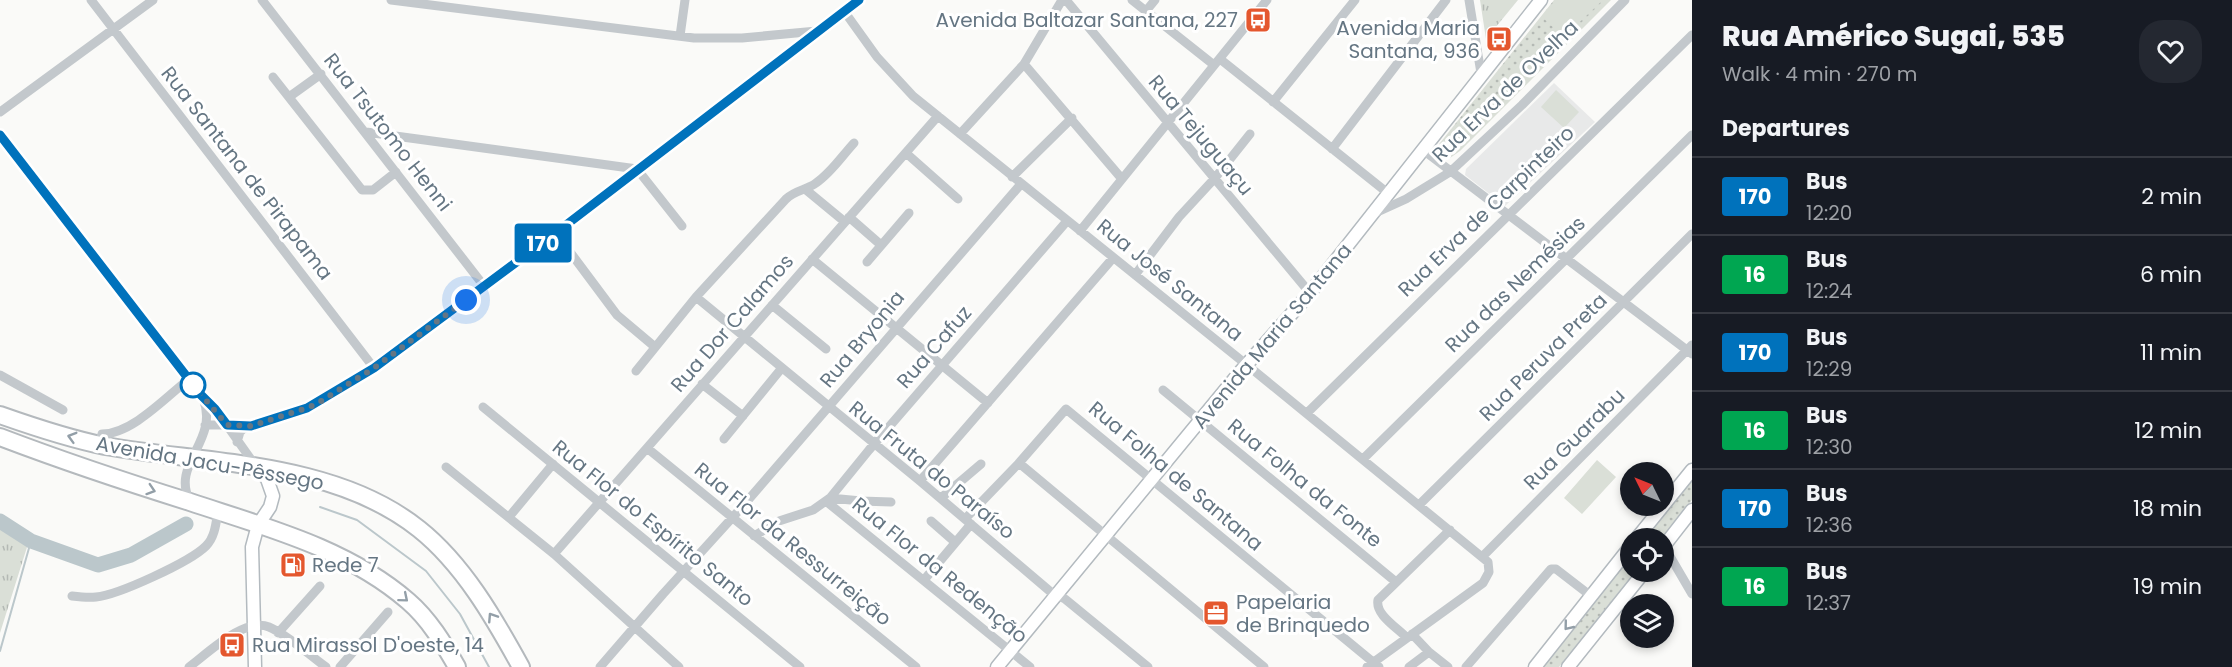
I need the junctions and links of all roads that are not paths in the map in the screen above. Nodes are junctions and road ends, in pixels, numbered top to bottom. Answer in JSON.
{"nodes":[{"id":1,"x":91,"y":0,"type":"edge"},
{"id":2,"x":153,"y":0,"type":"edge"},
{"id":3,"x":262,"y":0,"type":"edge"},
{"id":4,"x":391,"y":0,"type":"edge"},
{"id":5,"x":685,"y":0,"type":"edge"},
{"id":6,"x":859,"y":0,"type":"edge"},
{"id":7,"x":1064,"y":0,"type":"edge"},
{"id":8,"x":1132,"y":0,"type":"edge"},
{"id":9,"x":1155,"y":0,"type":"edge"},
{"id":10,"x":1266,"y":0,"type":"edge"},
{"id":11,"x":1355,"y":0,"type":"edge"},
{"id":12,"x":1446,"y":0,"type":"edge"},
{"id":13,"x":1469,"y":0,"type":"edge"},
{"id":14,"x":1540,"y":0,"type":"edge"},
{"id":15,"x":1625,"y":0,"type":"edge"},
{"id":16,"x":844,"y":11,"type":"junction"},
{"id":17,"x":1146,"y":11,"type":"junction"},
{"id":18,"x":113,"y":29,"type":"junction"},
{"id":19,"x":817,"y":31,"type":"junction"},
{"id":20,"x":1692,"y":35,"type":"edge"},
{"id":21,"x":680,"y":36,"type":"junction"},
{"id":22,"x":1217,"y":62,"type":"junction"},
{"id":23,"x":1024,"y":64,"type":"junction"},
{"id":24,"x":1481,"y":73,"type":"junction"},
{"id":25,"x":321,"y":74,"type":"junction"},
{"id":26,"x":273,"y":77,"type":"dead end"},
{"id":27,"x":290,"y":98,"type":"junction"},
{"id":28,"x":1274,"y":102,"type":"junction"},
{"id":29,"x":0,"y":112,"type":"edge"},
{"id":30,"x":938,"y":116,"type":"junction"},
{"id":31,"x":1072,"y":118,"type":"junction"},
{"id":32,"x":1167,"y":122,"type":"junction"},
{"id":33,"x":366,"y":132,"type":"junction"},
{"id":34,"x":960,"y":134,"type":"junction"},
{"id":35,"x":1250,"y":134,"type":"dead end"},
{"id":36,"x":0,"y":135,"type":"edge"},
{"id":37,"x":1692,"y":135,"type":"edge"},
{"id":38,"x":854,"y":143,"type":"dead end"},
{"id":39,"x":1332,"y":149,"type":"junction"},
{"id":40,"x":1423,"y":150,"type":"junction"},
{"id":41,"x":906,"y":153,"type":"junction"},
{"id":42,"x":637,"y":169,"type":"junction"},
{"id":43,"x":396,"y":172,"type":"junction"},
{"id":44,"x":1450,"y":172,"type":"junction"},
{"id":45,"x":1012,"y":177,"type":"junction"},
{"id":46,"x":1122,"y":178,"type":"junction"},
{"id":47,"x":1215,"y":178,"type":"junction"},
{"id":48,"x":1021,"y":184,"type":"junction"},
{"id":49,"x":805,"y":189,"type":"junction"},
{"id":50,"x":1389,"y":194,"type":"junction"},
{"id":51,"x":958,"y":199,"type":"dead end"},
{"id":52,"x":909,"y":213,"type":"dead end"},
{"id":53,"x":1371,"y":215,"type":"junction"},
{"id":54,"x":1507,"y":215,"type":"junction"},
{"id":55,"x":847,"y":220,"type":"junction"},
{"id":56,"x":1067,"y":221,"type":"junction"},
{"id":57,"x":682,"y":226,"type":"dead end"},
{"id":58,"x":1080,"y":231,"type":"junction"},
{"id":59,"x":1692,"y":234,"type":"edge"},
{"id":60,"x":553,"y":235,"type":"junction"},
{"id":61,"x":881,"y":245,"type":"junction"},
{"id":62,"x":1113,"y":258,"type":"junction"},
{"id":63,"x":812,"y":259,"type":"junction"},
{"id":64,"x":1566,"y":260,"type":"junction"},
{"id":65,"x":867,"y":262,"type":"dead end"},
{"id":66,"x":1135,"y":275,"type":"junction"},
{"id":67,"x":484,"y":286,"type":"junction"},
{"id":68,"x":1310,"y":292,"type":"junction"},
{"id":69,"x":696,"y":297,"type":"junction"},
{"id":70,"x":1623,"y":303,"type":"junction"},
{"id":71,"x":772,"y":304,"type":"junction"},
{"id":72,"x":895,"y":328,"type":"junction"},
{"id":73,"x":742,"y":338,"type":"junction"},
{"id":74,"x":655,"y":347,"type":"junction"},
{"id":75,"x":826,"y":349,"type":"dead end"},
{"id":76,"x":1690,"y":350,"type":"edge"},
{"id":77,"x":1247,"y":364,"type":"junction"},
{"id":78,"x":942,"y":366,"type":"junction"},
{"id":79,"x":374,"y":368,"type":"junction"},
{"id":80,"x":781,"y":369,"type":"junction"},
{"id":81,"x":636,"y":371,"type":"dead end"},
{"id":82,"x":0,"y":375,"type":"edge"},
{"id":83,"x":189,"y":379,"type":"junction"},
{"id":84,"x":702,"y":384,"type":"junction"},
{"id":85,"x":1163,"y":390,"type":"dead end"},
{"id":86,"x":201,"y":395,"type":"junction"},
{"id":87,"x":988,"y":403,"type":"junction"},
{"id":88,"x":483,"y":407,"type":"dead end"},
{"id":89,"x":828,"y":407,"type":"junction"},
{"id":90,"x":63,"y":410,"type":"dead end"},
{"id":91,"x":1307,"y":413,"type":"junction"},
{"id":92,"x":0,"y":415,"type":"edge"},
{"id":93,"x":743,"y":416,"type":"junction"},
{"id":94,"x":1200,"y":421,"type":"junction"},
{"id":95,"x":227,"y":425,"type":"junction"},
{"id":96,"x":205,"y":426,"type":"junction"},
{"id":97,"x":251,"y":426,"type":"junction"},
{"id":98,"x":0,"y":437,"type":"edge"},
{"id":99,"x":724,"y":439,"type":"dead end"},
{"id":100,"x":237,"y":442,"type":"junction"},
{"id":101,"x":99,"y":444,"type":"junction"},
{"id":102,"x":874,"y":444,"type":"junction"},
{"id":103,"x":647,"y":448,"type":"junction"},
{"id":104,"x":192,"y":458,"type":"junction"},
{"id":105,"x":1363,"y":459,"type":"junction"},
{"id":106,"x":1019,"y":463,"type":"junction"},
{"id":107,"x":553,"y":464,"type":"junction"},
{"id":108,"x":981,"y":464,"type":"dead end"},
{"id":109,"x":446,"y":467,"type":"dead end"},
{"id":110,"x":257,"y":468,"type":"junction"},
{"id":111,"x":1692,"y":470,"type":"edge"},
{"id":112,"x":1152,"y":480,"type":"junction"},
{"id":113,"x":920,"y":482,"type":"junction"},
{"id":114,"x":940,"y":498,"type":"junction"},
{"id":115,"x":828,"y":500,"type":"junction"},
{"id":116,"x":891,"y":502,"type":"dead end"},
{"id":117,"x":191,"y":503,"type":"junction"},
{"id":118,"x":601,"y":503,"type":"junction"},
{"id":119,"x":1419,"y":505,"type":"junction"},
{"id":120,"x":1692,"y":510,"type":"edge"},
{"id":121,"x":218,"y":512,"type":"junction"},
{"id":122,"x":509,"y":517,"type":"junction"},
{"id":123,"x":732,"y":518,"type":"junction"},
{"id":124,"x":931,"y":521,"type":"dead end"},
{"id":125,"x":968,"y":521,"type":"junction"},
{"id":126,"x":258,"y":525,"type":"junction"},
{"id":127,"x":1645,"y":528,"type":"edge"},
{"id":128,"x":1449,"y":530,"type":"junction"},
{"id":129,"x":1674,"y":533,"type":"edge"},
{"id":130,"x":754,"y":536,"type":"junction"},
{"id":131,"x":1106,"y":536,"type":"junction"},
{"id":132,"x":955,"y":542,"type":"junction"},
{"id":133,"x":554,"y":554,"type":"junction"},
{"id":134,"x":1482,"y":557,"type":"junction"},
{"id":135,"x":1620,"y":560,"type":"edge"},
{"id":136,"x":1674,"y":563,"type":"edge"},
{"id":137,"x":684,"y":573,"type":"junction"},
{"id":138,"x":924,"y":580,"type":"junction"},
{"id":139,"x":1396,"y":582,"type":"junction"},
{"id":140,"x":1636,"y":582,"type":"edge"},
{"id":141,"x":320,"y":586,"type":"dead end"},
{"id":142,"x":1692,"y":594,"type":"edge"},
{"id":143,"x":1056,"y":595,"type":"junction"},
{"id":144,"x":72,"y":596,"type":"dead end"},
{"id":145,"x":1591,"y":597,"type":"junction"},
{"id":146,"x":388,"y":612,"type":"dead end"},
{"id":147,"x":253,"y":625,"type":"junction"},
{"id":148,"x":633,"y":628,"type":"junction"},
{"id":149,"x":278,"y":633,"type":"junction"},
{"id":150,"x":1410,"y":636,"type":"junction"},
{"id":151,"x":1010,"y":651,"type":"junction"},
{"id":152,"x":1429,"y":652,"type":"junction"},
{"id":153,"x":1373,"y":665,"type":"edge"},
{"id":154,"x":677,"y":666,"type":"edge"},
{"id":155,"x":189,"y":667,"type":"edge"},
{"id":156,"x":255,"y":667,"type":"edge"},
{"id":157,"x":326,"y":667,"type":"edge"},
{"id":158,"x":340,"y":667,"type":"edge"},
{"id":159,"x":457,"y":667,"type":"edge"},
{"id":160,"x":521,"y":667,"type":"edge"},
{"id":161,"x":600,"y":667,"type":"edge"},
{"id":162,"x":800,"y":667,"type":"edge"},
{"id":163,"x":916,"y":667,"type":"edge"},
{"id":164,"x":998,"y":667,"type":"edge"},
{"id":165,"x":1030,"y":667,"type":"edge"},
{"id":166,"x":1148,"y":667,"type":"edge"},
{"id":167,"x":1264,"y":667,"type":"edge"},
{"id":168,"x":1409,"y":667,"type":"edge"},
{"id":169,"x":1448,"y":667,"type":"edge"},
{"id":170,"x":1466,"y":667,"type":"edge"},
{"id":171,"x":1535,"y":667,"type":"edge"},
{"id":172,"x":1568,"y":667,"type":"edge"}],
"edges":[{"from":1,"to":18,"type":"street","name":"Rua Santana de Pirapama"},
{"from":2,"to":18,"type":"street"},
{"from":3,"to":25,"type":"street","name":"Rua Tsutomo Henni"},
{"from":4,"to":21,"type":"street"},
{"from":5,"to":21,"type":"street"},
{"from":6,"to":16,"type":"street"},
{"from":7,"to":23,"type":"street"},
{"from":7,"to":32,"type":"street","name":"Rua Tejuguaçu"},
{"from":8,"to":17,"type":"street"},
{"from":9,"to":17,"type":"street"},
{"from":10,"to":22,"type":"street"},
{"from":11,"to":28,"type":"street"},
{"from":12,"to":39,"type":"street"},
{"from":13,"to":24,"type":"street"},
{"from":14,"to":24,"type":"street","name":"Avenida Maria Santana"},
{"from":15,"to":44,"type":"street","name":"Rua Erva de Ovelha"},
{"from":16,"to":19,"type":"street"},
{"from":16,"to":30,"type":"street","name":"Rua José Santana"},
{"from":17,"to":22,"type":"street"},
{"from":18,"to":29,"type":"street"},
{"from":18,"to":79,"type":"street","name":"Rua Santana de Pirapama"},
{"from":19,"to":21,"type":"street"},
{"from":19,"to":42,"type":"street"},
{"from":20,"to":54,"type":"street","name":"Rua Erva de Carpinteiro"},
{"from":22,"to":28,"type":"street"},
{"from":22,"to":32,"type":"street"},
{"from":23,"to":31,"type":"street"},
{"from":23,"to":34,"type":"street"},
{"from":24,"to":40,"type":"street","name":"Avenida Maria Santana"},
{"from":25,"to":27,"type":"street"},
{"from":25,"to":33,"type":"street","name":"Rua Tsutomo Henni"},
{"from":26,"to":27,"type":"street"},
{"from":27,"to":43,"type":"street"},
{"from":28,"to":39,"type":"street"},
{"from":30,"to":34,"type":"street","name":"Rua José Santana"},
{"from":30,"to":41,"type":"street","name":"Rua Dor Calamos"},
{"from":31,"to":45,"type":"street"},
{"from":31,"to":46,"type":"street"},
{"from":32,"to":46,"type":"street"},
{"from":32,"to":47,"type":"street","name":"Rua Tejuguaçu"},
{"from":33,"to":42,"type":"street"},
{"from":33,"to":43,"type":"street","name":"Rua Tsutomo Henni"},
{"from":34,"to":45,"type":"street","name":"Rua José Santana"},
{"from":35,"to":47,"type":"street"},
{"from":36,"to":83,"type":"street"},
{"from":37,"to":64,"type":"street","name":"Rua das Nemésias"},
{"from":38,"to":49,"type":"street"},
{"from":39,"to":50,"type":"street"},
{"from":40,"to":44,"type":"street"},
{"from":40,"to":50,"type":"street","name":"Avenida Maria Santana"},
{"from":41,"to":51,"type":"street"},
{"from":41,"to":55,"type":"street","name":"Rua Dor Calamos"},
{"from":42,"to":57,"type":"street"},
{"from":42,"to":60,"type":"street"},
{"from":43,"to":67,"type":"street","name":"Rua Tsutomo Henni"},
{"from":44,"to":53,"type":"street","name":"Rua Erva de Ovelha"},
{"from":44,"to":54,"type":"street"},
{"from":45,"to":48,"type":"street","name":"Rua José Santana"},
{"from":46,"to":58,"type":"street"},
{"from":47,"to":66,"type":"street"},
{"from":47,"to":68,"type":"street","name":"Rua Tejuguaçu"},
{"from":48,"to":56,"type":"street","name":"Rua José Santana"},
{"from":48,"to":72,"type":"street","name":"Rua Bryonia"},
{"from":49,"to":55,"type":"street"},
{"from":49,"to":69,"type":"street"},
{"from":50,"to":53,"type":"street","name":"Avenida Maria Santana"},
{"from":52,"to":61,"type":"street"},
{"from":53,"to":68,"type":"street","name":"Avenida Maria Santana"},
{"from":54,"to":64,"type":"street"},
{"from":54,"to":91,"type":"street","name":"Rua Erva de Carpinteiro"},
{"from":55,"to":61,"type":"street"},
{"from":55,"to":63,"type":"street","name":"Rua Dor Calamos"},
{"from":56,"to":58,"type":"street","name":"Rua José Santana"},
{"from":56,"to":78,"type":"street","name":"Rua Cafuz"},
{"from":58,"to":62,"type":"street","name":"Rua José Santana"},
{"from":59,"to":70,"type":"street","name":"Rua Peruva Preta"},
{"from":60,"to":67,"type":"street"},
{"from":60,"to":74,"type":"street"},
{"from":61,"to":65,"type":"street"},
{"from":62,"to":66,"type":"street","name":"Rua José Santana"},
{"from":62,"to":87,"type":"street"},
{"from":63,"to":71,"type":"street","name":"Rua Dor Calamos"},
{"from":63,"to":72,"type":"street"},
{"from":64,"to":70,"type":"street"},
{"from":64,"to":105,"type":"street","name":"Rua das Nemésias"},
{"from":66,"to":77,"type":"street","name":"Rua José Santana"},
{"from":67,"to":79,"type":"street"},
{"from":68,"to":77,"type":"street","name":"Avenida Maria Santana"},
{"from":69,"to":73,"type":"street","name":"Rua Fruta do Paraíso"},
{"from":69,"to":74,"type":"street"},
{"from":70,"to":76,"type":"street"},
{"from":70,"to":119,"type":"street","name":"Rua Peruva Preta"},
{"from":71,"to":73,"type":"street","name":"Rua Dor Calamos"},
{"from":71,"to":75,"type":"street"},
{"from":72,"to":78,"type":"street"},
{"from":72,"to":89,"type":"street","name":"Rua Bryonia"},
{"from":73,"to":80,"type":"street","name":"Rua Fruta do Paraíso"},
{"from":73,"to":84,"type":"street","name":"Rua Dor Calamos"},
{"from":74,"to":81,"type":"street"},
{"from":76,"to":134,"type":"street","name":"Rua Guarabu"},
{"from":77,"to":91,"type":"street","name":"Rua José Santana"},
{"from":77,"to":94,"type":"street","name":"Avenida Maria Santana"},
{"from":78,"to":87,"type":"street"},
{"from":78,"to":102,"type":"street","name":"Rua Cafuz"},
{"from":79,"to":97,"type":"street"},
{"from":80,"to":89,"type":"street","name":"Rua Fruta do Paraíso"},
{"from":80,"to":93,"type":"street"},
{"from":82,"to":90,"type":"street"},
{"from":83,"to":86,"type":"street"},
{"from":83,"to":101,"type":"street"},
{"from":84,"to":93,"type":"street"},
{"from":84,"to":103,"type":"street","name":"Rua Dor Calamos"},
{"from":85,"to":94,"type":"street","name":"Rua Folha da Fonte"},
{"from":86,"to":95,"type":"street"},
{"from":86,"to":96,"type":"street"},
{"from":87,"to":113,"type":"street"},
{"from":88,"to":107,"type":"street","name":"Rua Flor do Espírito Santo"},
{"from":89,"to":102,"type":"street","name":"Rua Fruta do Paraíso"},
{"from":89,"to":123,"type":"street","name":"Rua Bryonia"},
{"from":91,"to":105,"type":"street","name":"Rua José Santana"},
{"from":101,"to":92,"type":"highway","name":"Avenida Jacu-Pêssego","one_way":true},
{"from":93,"to":99,"type":"street"},
{"from":94,"to":112,"type":"street","name":"Avenida Maria Santana"},
{"from":94,"to":139,"type":"street","name":"Rua Folha da Fonte"},
{"from":95,"to":96,"type":"street"},
{"from":95,"to":97,"type":"street"},
{"from":95,"to":100,"type":"street"},
{"from":96,"to":104,"type":"street"},
{"from":97,"to":100,"type":"street"},
{"from":98,"to":117,"type":"highway","name":"Avenida Jacu-Pêssego","one_way":true},
{"from":100,"to":110,"type":"street"},
{"from":101,"to":104,"type":"highway","name":"Avenida Jacu-Pêssego"},
{"from":102,"to":113,"type":"street","name":"Rua Fruta do Paraíso"},
{"from":102,"to":115,"type":"street","name":"Rua Cafuz"},
{"from":103,"to":118,"type":"street","name":"Rua Dor Calamos"},
{"from":103,"to":123,"type":"street","name":"Rua Flor da Ressurreição"},
{"from":104,"to":110,"type":"highway","name":"Avenida Jacu-Pêssego"},
{"from":104,"to":117,"type":"street"},
{"from":105,"to":119,"type":"street","name":"Rua José Santana"},
{"from":106,"to":112,"type":"street","name":"Rua Folha de Santana"},
{"from":106,"to":125,"type":"street","name":"Rua Folha de Santana"},
{"from":106,"to":131,"type":"street"},
{"from":107,"to":118,"type":"street","name":"Rua Flor do Espírito Santo"},
{"from":107,"to":122,"type":"street"},
{"from":108,"to":114,"type":"street"},
{"from":109,"to":122,"type":"street"},
{"from":110,"to":126,"type":"street"},
{"from":160,"to":110,"type":"highway","name":"Avenida Jacu-Pêssego","one_way":true},
{"from":111,"to":127,"type":"street"},
{"from":112,"to":131,"type":"street","name":"Avenida Maria Santana"},
{"from":112,"to":153,"type":"street","name":"Rua Folha de Santana"},
{"from":113,"to":114,"type":"street","name":"Rua Fruta do Paraíso"},
{"from":114,"to":125,"type":"street","name":"Rua Fruta do Paraíso"},
{"from":115,"to":116,"type":"street"},
{"from":115,"to":130,"type":"street"},
{"from":115,"to":138,"type":"street","name":"Rua Flor da Redenção"},
{"from":117,"to":121,"type":"highway","name":"Avenida Jacu-Pêssego"},
{"from":118,"to":133,"type":"street","name":"Rua Dor Calamos"},
{"from":118,"to":137,"type":"street","name":"Rua Flor do Espírito Santo"},
{"from":119,"to":128,"type":"street","name":"Rua José Santana"},
{"from":120,"to":129,"type":"street"},
{"from":121,"to":126,"type":"highway","name":"Avenida Jacu-Pêssego"},
{"from":121,"to":144,"type":"street"},
{"from":122,"to":133,"type":"street"},
{"from":123,"to":130,"type":"street","name":"Rua Flor da Ressurreição"},
{"from":123,"to":137,"type":"street","name":"Rua Bryonia"},
{"from":124,"to":132,"type":"street"},
{"from":125,"to":132,"type":"street","name":"Rua Folha de Santana"},
{"from":125,"to":143,"type":"street","name":"Rua Fruta do Paraíso"},
{"from":126,"to":147,"type":"street"},
{"from":126,"to":159,"type":"highway","name":"Avenida Jacu-Pêssego","one_way":true},
{"from":128,"to":134,"type":"street","name":"Rua José Santana"},
{"from":128,"to":139,"type":"street"},
{"from":130,"to":163,"type":"street","name":"Rua Flor da Ressurreição"},
{"from":131,"to":143,"type":"street","name":"Avenida Maria Santana"},
{"from":131,"to":167,"type":"street"},
{"from":132,"to":138,"type":"street","name":"Rua Folha de Santana"},
{"from":133,"to":148,"type":"street"},
{"from":134,"to":150,"type":"street"},
{"from":135,"to":145,"type":"street"},
{"from":136,"to":142,"type":"street"},
{"from":137,"to":148,"type":"street","name":"Rua Bryonia"},
{"from":137,"to":162,"type":"street","name":"Rua Flor do Espírito Santo"},
{"from":138,"to":151,"type":"street","name":"Rua Flor da Redenção"},
{"from":139,"to":150,"type":"street"},
{"from":140,"to":172,"type":"street"},
{"from":141,"to":149,"type":"street"},
{"from":143,"to":151,"type":"street","name":"Avenida Maria Santana"},
{"from":143,"to":166,"type":"street","name":"Rua Fruta do Paraíso"},
{"from":145,"to":170,"type":"street"},
{"from":145,"to":171,"type":"street","one_way":true},
{"from":146,"to":158,"type":"street"},
{"from":147,"to":149,"type":"street"},
{"from":147,"to":155,"type":"street"},
{"from":147,"to":156,"type":"street"},
{"from":148,"to":154,"type":"street"},
{"from":148,"to":161,"type":"street","name":"Rua Bryonia"},
{"from":149,"to":157,"type":"street"},
{"from":150,"to":152,"type":"street"},
{"from":150,"to":153,"type":"street"},
{"from":151,"to":164,"type":"street","name":"Avenida Maria Santana"},
{"from":151,"to":165,"type":"street","name":"Rua Flor da Redenção"},
{"from":152,"to":168,"type":"street"},
{"from":152,"to":169,"type":"street"}]}
